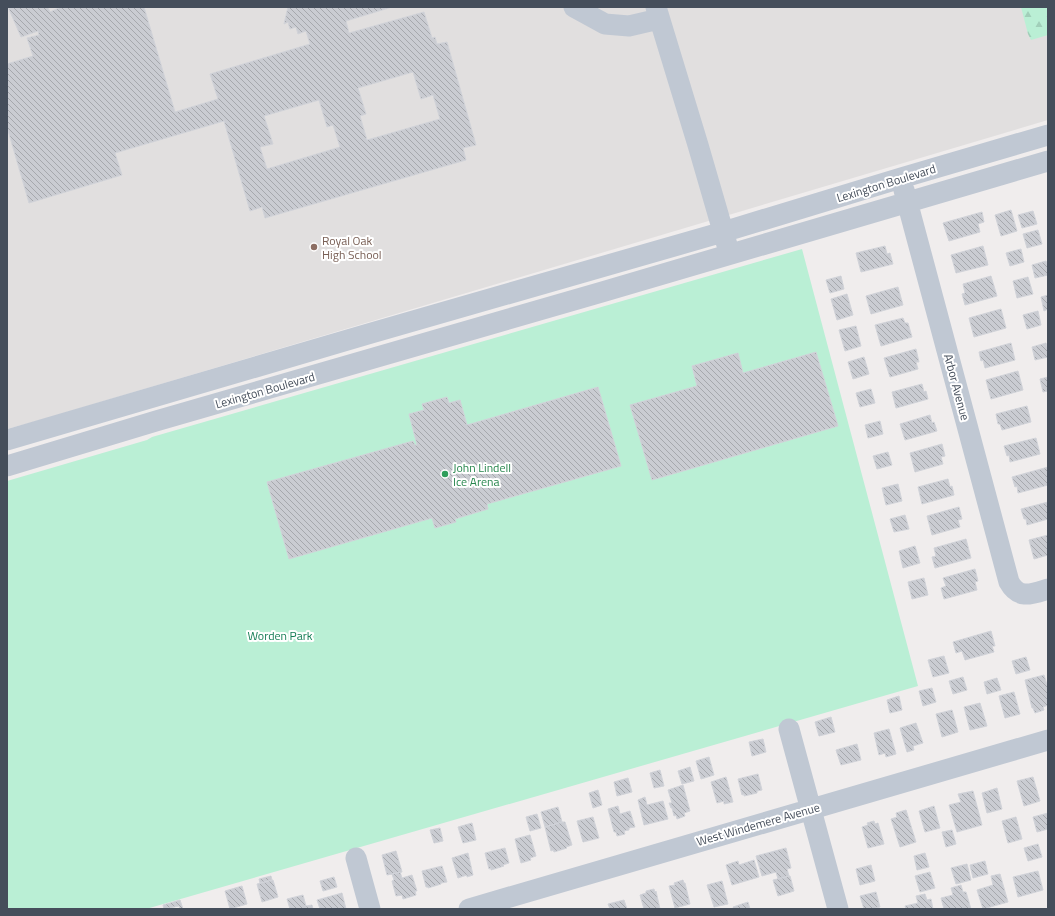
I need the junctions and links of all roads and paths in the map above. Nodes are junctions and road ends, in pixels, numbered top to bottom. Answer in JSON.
{"nodes":[{"id":1,"x":574,"y":7,"type":"edge"},
{"id":2,"x":658,"y":13,"type":"edge"},
{"id":3,"x":1048,"y":135,"type":"edge"},
{"id":4,"x":1048,"y":161,"type":"edge"},
{"id":5,"x":901,"y":178,"type":"junction"},
{"id":6,"x":907,"y":202,"type":"junction"},
{"id":7,"x":723,"y":232,"type":"junction"},
{"id":8,"x":730,"y":255,"type":"junction"},
{"id":9,"x":595,"y":269,"type":"junction"},
{"id":10,"x":602,"y":292,"type":"junction"},
{"id":11,"x":450,"y":311,"type":"junction"},
{"id":12,"x":368,"y":334,"type":"junction"},
{"id":13,"x":457,"y":334,"type":"junction"},
{"id":14,"x":375,"y":358,"type":"junction"},
{"id":15,"x":149,"y":398,"type":"junction"},
{"id":16,"x":156,"y":422,"type":"junction"},
{"id":17,"x":9,"y":439,"type":"edge"},
{"id":18,"x":7,"y":466,"type":"edge"},
{"id":19,"x":1048,"y":589,"type":"edge"},
{"id":20,"x":789,"y":729,"type":"dead end"},
{"id":21,"x":1048,"y":740,"type":"edge"},
{"id":22,"x":811,"y":809,"type":"junction"},
{"id":23,"x":356,"y":858,"type":"dead end"},
{"id":24,"x":370,"y":909,"type":"edge"},
{"id":25,"x":469,"y":909,"type":"edge"},
{"id":26,"x":838,"y":909,"type":"edge"}],
"edges":[{"from":1,"to":2,"type":"street"},
{"from":2,"to":7,"type":"street"},
{"from":3,"to":5,"type":"street","name":"Lexington Boulevard"},
{"from":4,"to":6,"type":"street","name":"Lexington Boulevard"},
{"from":5,"to":6,"type":"street","name":"Arbor Avenue"},
{"from":5,"to":7,"type":"street","name":"Lexington Boulevard"},
{"from":6,"to":8,"type":"street","name":"Lexington Boulevard"},
{"from":6,"to":19,"type":"street","name":"Arbor Avenue"},
{"from":7,"to":8,"type":"street"},
{"from":7,"to":9,"type":"street","name":"Lexington Boulevard"},
{"from":8,"to":10,"type":"street","name":"Lexington Boulevard"},
{"from":9,"to":10,"type":"street"},
{"from":9,"to":11,"type":"street","name":"Lexington Boulevard"},
{"from":10,"to":13,"type":"street","name":"Lexington Boulevard"},
{"from":11,"to":12,"type":"street","name":"Lexington Boulevard"},
{"from":11,"to":13,"type":"street"},
{"from":12,"to":14,"type":"street"},
{"from":12,"to":15,"type":"street","name":"Lexington Boulevard"},
{"from":13,"to":14,"type":"street","name":"Lexington Boulevard"},
{"from":14,"to":16,"type":"street","name":"Lexington Boulevard"},
{"from":15,"to":16,"type":"street"},
{"from":15,"to":17,"type":"street","name":"Lexington Boulevard"},
{"from":16,"to":18,"type":"street","name":"Lexington Boulevard"},
{"from":17,"to":18,"type":"street","name":"Lexington Boulevard"},
{"from":20,"to":22,"type":"street"},
{"from":21,"to":22,"type":"street","name":"West Windemere Avenue"},
{"from":22,"to":25,"type":"street","name":"West Windemere Avenue"},
{"from":22,"to":26,"type":"street"},
{"from":23,"to":24,"type":"street"}]}
